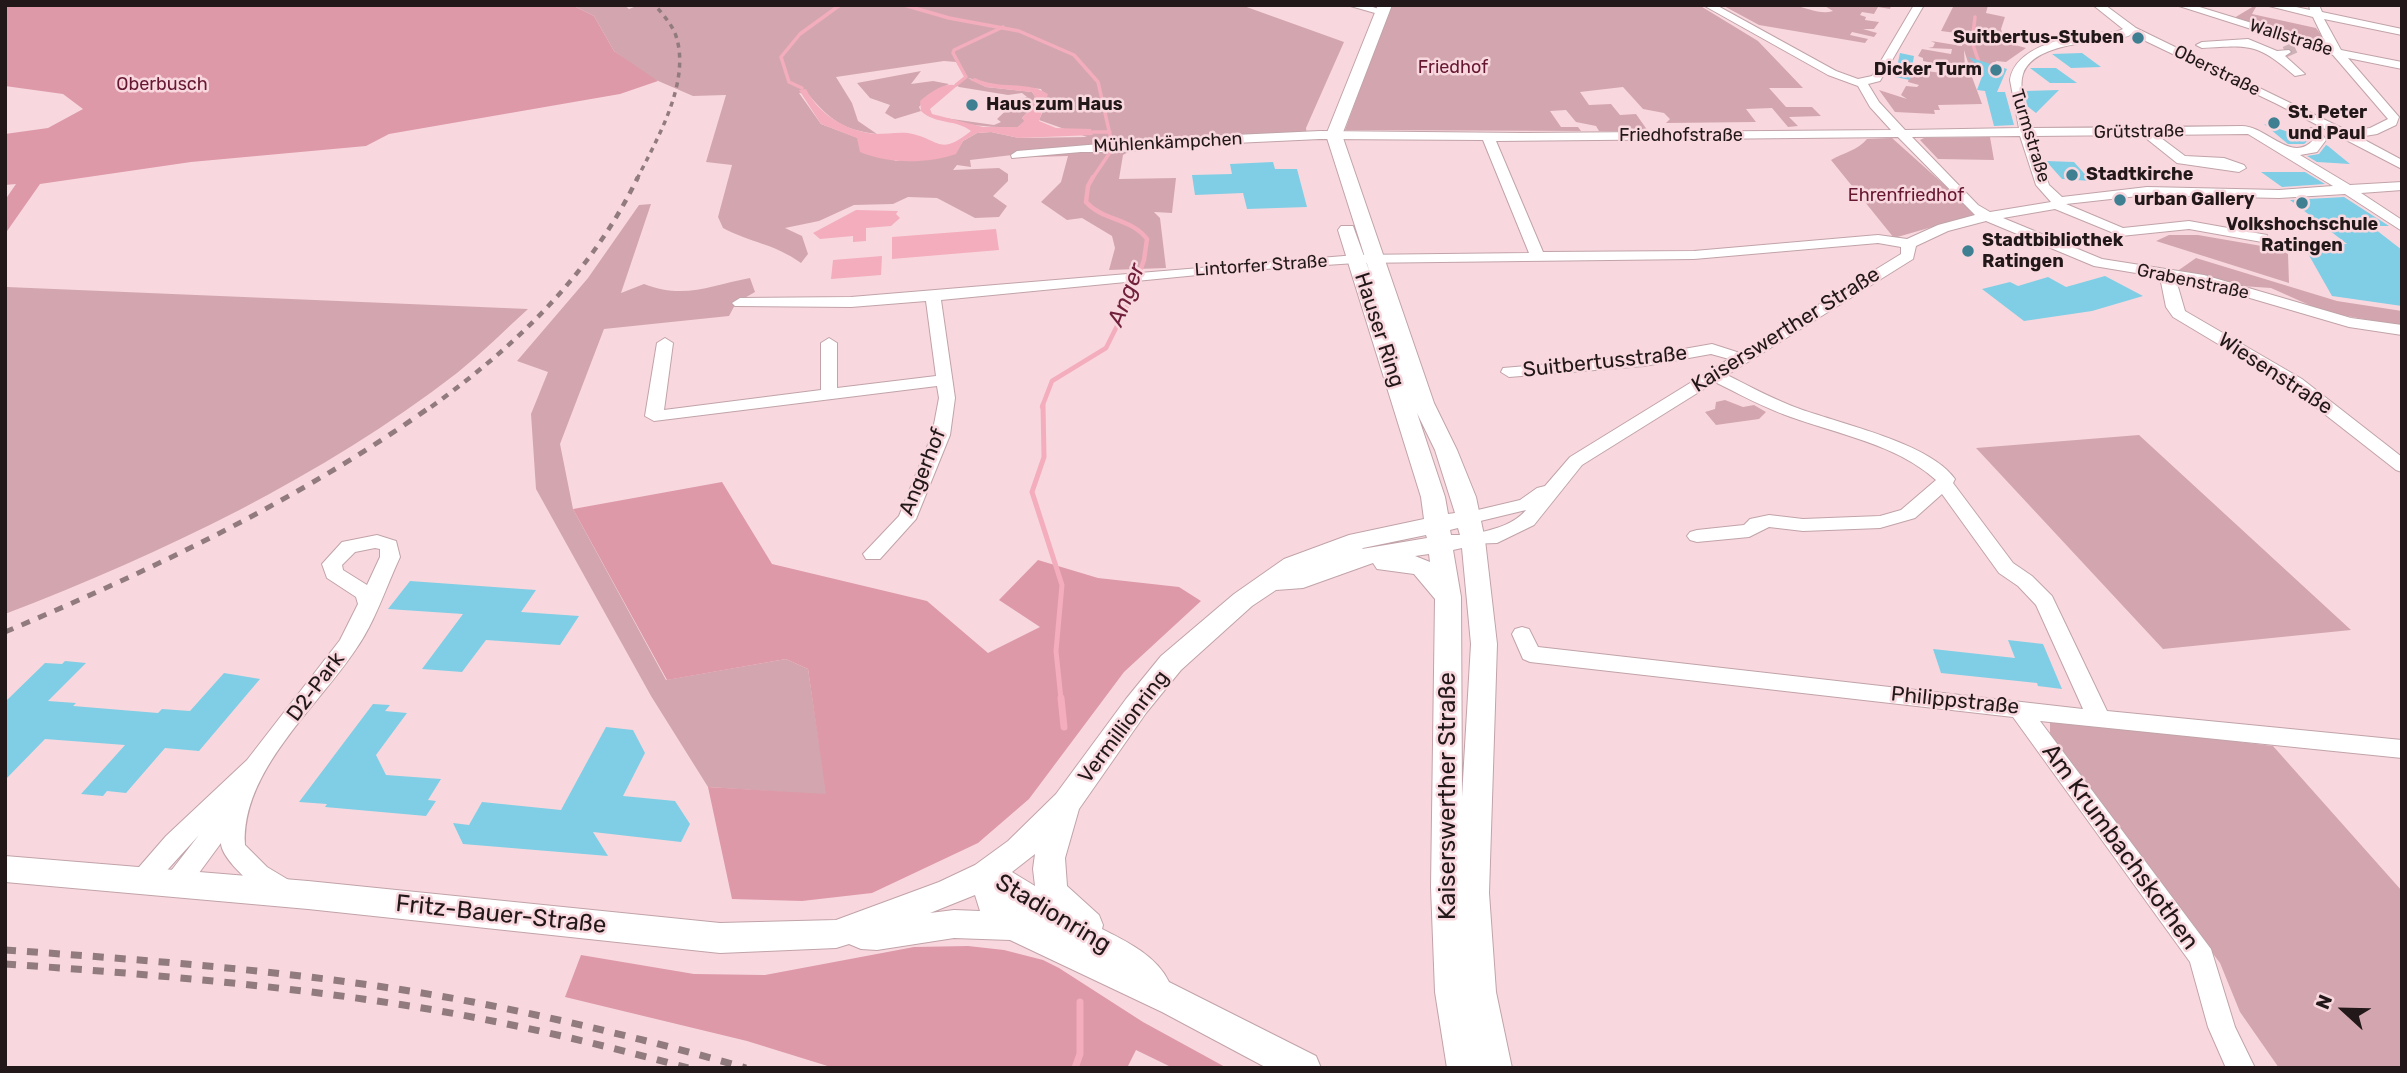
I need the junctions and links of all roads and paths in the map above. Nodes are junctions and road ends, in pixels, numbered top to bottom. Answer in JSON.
{"nodes":[{"id":1,"x":1352,"y":5,"type":"edge"},
{"id":2,"x":1709,"y":5,"type":"edge"},
{"id":3,"x":1919,"y":5,"type":"edge"},
{"id":4,"x":2098,"y":5,"type":"edge"},
{"id":5,"x":2181,"y":5,"type":"edge"},
{"id":6,"x":2270,"y":5,"type":"edge"},
{"id":7,"x":1377,"y":8,"type":"edge"},
{"id":8,"x":2316,"y":10,"type":"edge"},
{"id":9,"x":2402,"y":32,"type":"edge"},
{"id":10,"x":2128,"y":33,"type":"junction"},
{"id":11,"x":2202,"y":45,"type":"dead end"},
{"id":12,"x":2290,"y":49,"type":"junction"},
{"id":13,"x":2340,"y":53,"type":"junction"},
{"id":14,"x":2402,"y":66,"type":"edge"},
{"id":15,"x":2299,"y":74,"type":"dead end"},
{"id":16,"x":1859,"y":82,"type":"junction"},
{"id":17,"x":2281,"y":101,"type":"junction"},
{"id":18,"x":2397,"y":121,"type":"edge"},
{"id":19,"x":2331,"y":131,"type":"junction"},
{"id":20,"x":2146,"y":132,"type":"junction"},
{"id":21,"x":1902,"y":133,"type":"junction"},
{"id":22,"x":2027,"y":134,"type":"junction"},
{"id":23,"x":1488,"y":136,"type":"junction"},
{"id":24,"x":1325,"y":139,"type":"junction"},
{"id":25,"x":2289,"y":153,"type":"junction"},
{"id":26,"x":1017,"y":155,"type":"dead end"},
{"id":27,"x":2220,"y":163,"type":"dead end"},
{"id":28,"x":2402,"y":165,"type":"edge"},
{"id":29,"x":2402,"y":186,"type":"edge"},
{"id":30,"x":2348,"y":190,"type":"junction"},
{"id":31,"x":1336,"y":194,"type":"dead end"},
{"id":32,"x":2057,"y":203,"type":"junction"},
{"id":33,"x":1990,"y":218,"type":"junction"},
{"id":34,"x":2396,"y":223,"type":"edge"},
{"id":35,"x":2262,"y":238,"type":"dead end"},
{"id":36,"x":1909,"y":244,"type":"junction"},
{"id":37,"x":1537,"y":255,"type":"junction"},
{"id":38,"x":1365,"y":259,"type":"junction"},
{"id":39,"x":2166,"y":273,"type":"junction"},
{"id":40,"x":933,"y":296,"type":"junction"},
{"id":41,"x":740,"y":303,"type":"dead end"},
{"id":42,"x":2402,"y":330,"type":"edge"},
{"id":43,"x":665,"y":343,"type":"dead end"},
{"id":44,"x":829,"y":343,"type":"dead end"},
{"id":45,"x":1741,"y":358,"type":"junction"},
{"id":46,"x":1509,"y":372,"type":"dead end"},
{"id":47,"x":1713,"y":375,"type":"junction"},
{"id":48,"x":944,"y":380,"type":"junction"},
{"id":49,"x":829,"y":394,"type":"junction"},
{"id":50,"x":2402,"y":466,"type":"edge"},
{"id":51,"x":1943,"y":483,"type":"junction"},
{"id":52,"x":1471,"y":529,"type":"junction"},
{"id":53,"x":1439,"y":534,"type":"junction"},
{"id":54,"x":1696,"y":536,"type":"dead end"},
{"id":55,"x":873,"y":554,"type":"dead end"},
{"id":56,"x":1333,"y":568,"type":"junction"},
{"id":57,"x":1266,"y":584,"type":"junction"},
{"id":58,"x":1448,"y":597,"type":"junction"},
{"id":59,"x":368,"y":604,"type":"dead end"},
{"id":60,"x":1522,"y":634,"type":"dead end"},
{"id":61,"x":2018,"y":708,"type":"junction"},
{"id":62,"x":2098,"y":719,"type":"junction"},
{"id":63,"x":2402,"y":750,"type":"edge"},
{"id":64,"x":255,"y":766,"type":"junction"},
{"id":65,"x":241,"y":797,"type":"junction"},
{"id":66,"x":1067,"y":803,"type":"junction"},
{"id":67,"x":5,"y":869,"type":"edge"},
{"id":68,"x":985,"y":874,"type":"junction"},
{"id":69,"x":142,"y":881,"type":"junction"},
{"id":70,"x":176,"y":884,"type":"junction"},
{"id":71,"x":288,"y":893,"type":"junction"},
{"id":72,"x":1013,"y":926,"type":"junction"},
{"id":73,"x":836,"y":934,"type":"junction"},
{"id":74,"x":1120,"y":954,"type":"junction"},
{"id":75,"x":1174,"y":1001,"type":"junction"},
{"id":76,"x":1303,"y":1068,"type":"edge"},
{"id":77,"x":1465,"y":1068,"type":"edge"},
{"id":78,"x":1494,"y":1068,"type":"edge"},
{"id":79,"x":2241,"y":1068,"type":"edge"}],
"edges":[{"from":1,"to":7,"type":"street"},
{"from":2,"to":16,"type":"street"},
{"from":3,"to":16,"type":"street"},
{"from":4,"to":10,"type":"street","name":"Oberstraße"},
{"from":5,"to":12,"type":"street","name":"Wallstraße"},
{"from":6,"to":8,"type":"street"},
{"from":7,"to":24,"type":"main road"},
{"from":8,"to":9,"type":"street"},
{"from":8,"to":13,"type":"street"},
{"from":10,"to":17,"type":"street","name":"Oberstraße"},
{"from":10,"to":22,"type":"street","name":"Turmstraße"},
{"from":11,"to":12,"type":"street"},
{"from":12,"to":13,"type":"street","name":"Wallstraße"},
{"from":12,"to":15,"type":"street"},
{"from":13,"to":14,"type":"street","name":"Wallstraße"},
{"from":13,"to":18,"type":"street"},
{"from":16,"to":21,"type":"street","name":"Grabenstraße"},
{"from":17,"to":19,"type":"street"},
{"from":17,"to":19,"type":"street","name":"Oberstraße"},
{"from":18,"to":19,"type":"street"},
{"from":19,"to":25,"type":"street"},
{"from":19,"to":28,"type":"street"},
{"from":20,"to":22,"type":"street","name":"Grütstraße"},
{"from":20,"to":25,"type":"street","name":"Grütstraße"},
{"from":20,"to":27,"type":"street"},
{"from":21,"to":22,"type":"street","name":"Friedhofstraße"},
{"from":21,"to":23,"type":"street","name":"Friedhofstraße"},
{"from":21,"to":33,"type":"street","name":"Grabenstraße"},
{"from":22,"to":32,"type":"street","name":"Turmstraße"},
{"from":23,"to":24,"type":"street","name":"Friedhofstraße"},
{"from":23,"to":37,"type":"street"},
{"from":24,"to":26,"type":"street","name":"Mühlenkämpchen"},
{"from":24,"to":38,"type":"main road","name":"Hauser Ring"},
{"from":25,"to":30,"type":"street"},
{"from":29,"to":30,"type":"street"},
{"from":30,"to":32,"type":"street"},
{"from":30,"to":34,"type":"street"},
{"from":31,"to":38,"type":"main road","name":"Hauser Ring"},
{"from":32,"to":33,"type":"street"},
{"from":32,"to":35,"type":"street"},
{"from":33,"to":36,"type":"street"},
{"from":33,"to":39,"type":"street","name":"Grabenstraße"},
{"from":36,"to":37,"type":"street","name":"Lintorfer Straße"},
{"from":36,"to":45,"type":"street","name":"Kaiserswerther Straße"},
{"from":37,"to":38,"type":"street","name":"Lintorfer Straße"},
{"from":38,"to":40,"type":"street","name":"Lintorfer Straße"},
{"from":38,"to":52,"type":"main road","name":"Hauser Ring"},
{"from":38,"to":53,"type":"main road","name":"Hauser Ring"},
{"from":39,"to":42,"type":"street","name":"Grabenstraße"},
{"from":39,"to":50,"type":"street","name":"Wiesenstraße"},
{"from":40,"to":41,"type":"street","name":"Lintorfer Straße"},
{"from":40,"to":48,"type":"street","name":"Angerhof"},
{"from":43,"to":49,"type":"street"},
{"from":44,"to":49,"type":"street"},
{"from":45,"to":46,"type":"street","name":"Suitbertusstraße"},
{"from":45,"to":47,"type":"street","name":"Kaiserswerther Straße"},
{"from":47,"to":51,"type":"street"},
{"from":47,"to":52,"type":"street","name":"Kaiserswerther Straße"},
{"from":48,"to":49,"type":"street"},
{"from":48,"to":55,"type":"street","name":"Angerhof"},
{"from":51,"to":54,"type":"street"},
{"from":51,"to":62,"type":"street"},
{"from":52,"to":53,"type":"main road"},
{"from":52,"to":78,"type":"main road","name":"Kaiserswerther Straße"},
{"from":53,"to":56,"type":"main road","name":"Vermillionring"},
{"from":53,"to":57,"type":"main road","name":"Vermillionring"},
{"from":53,"to":58,"type":"main road","name":"Kaiserswerther Straße"},
{"from":56,"to":57,"type":"main road","name":"Vermillionring"},
{"from":56,"to":58,"type":"main road","name":"Vermillionring"},
{"from":57,"to":66,"type":"main road","name":"Vermillionring"},
{"from":58,"to":77,"type":"main road","name":"Kaiserswerther Straße"},
{"from":59,"to":64,"type":"street","name":"D2-Park"},
{"from":60,"to":61,"type":"street","name":"Philippstraße"},
{"from":61,"to":62,"type":"street","name":"Philippstraße"},
{"from":61,"to":79,"type":"street","name":"Am Krumbachskothen"},
{"from":62,"to":63,"type":"street","name":"Philippstraße"},
{"from":64,"to":65,"type":"street","name":"D2-Park"},
{"from":64,"to":69,"type":"street","name":"D2-Park"},
{"from":65,"to":70,"type":"street","name":"D2-Park"},
{"from":65,"to":71,"type":"street","name":"D2-Park"},
{"from":66,"to":68,"type":"main road","name":"Vermillionring"},
{"from":66,"to":74,"type":"main road"},
{"from":67,"to":69,"type":"main road","name":"Fritz-Bauer-Straße"},
{"from":68,"to":72,"type":"main road","name":"Stadionring"},
{"from":68,"to":73,"type":"main road","name":"Fritz-Bauer-Straße"},
{"from":68,"to":74,"type":"main road","name":"Stadionring"},
{"from":69,"to":70,"type":"main road","name":"Fritz-Bauer-Straße"},
{"from":70,"to":71,"type":"main road","name":"Fritz-Bauer-Straße"},
{"from":71,"to":73,"type":"main road","name":"Fritz-Bauer-Straße"},
{"from":72,"to":73,"type":"main road"},
{"from":72,"to":75,"type":"main road","name":"Stadionring"},
{"from":74,"to":75,"type":"main road","name":"Stadionring"},
{"from":75,"to":76,"type":"main road","name":"Stadionring"}]}
